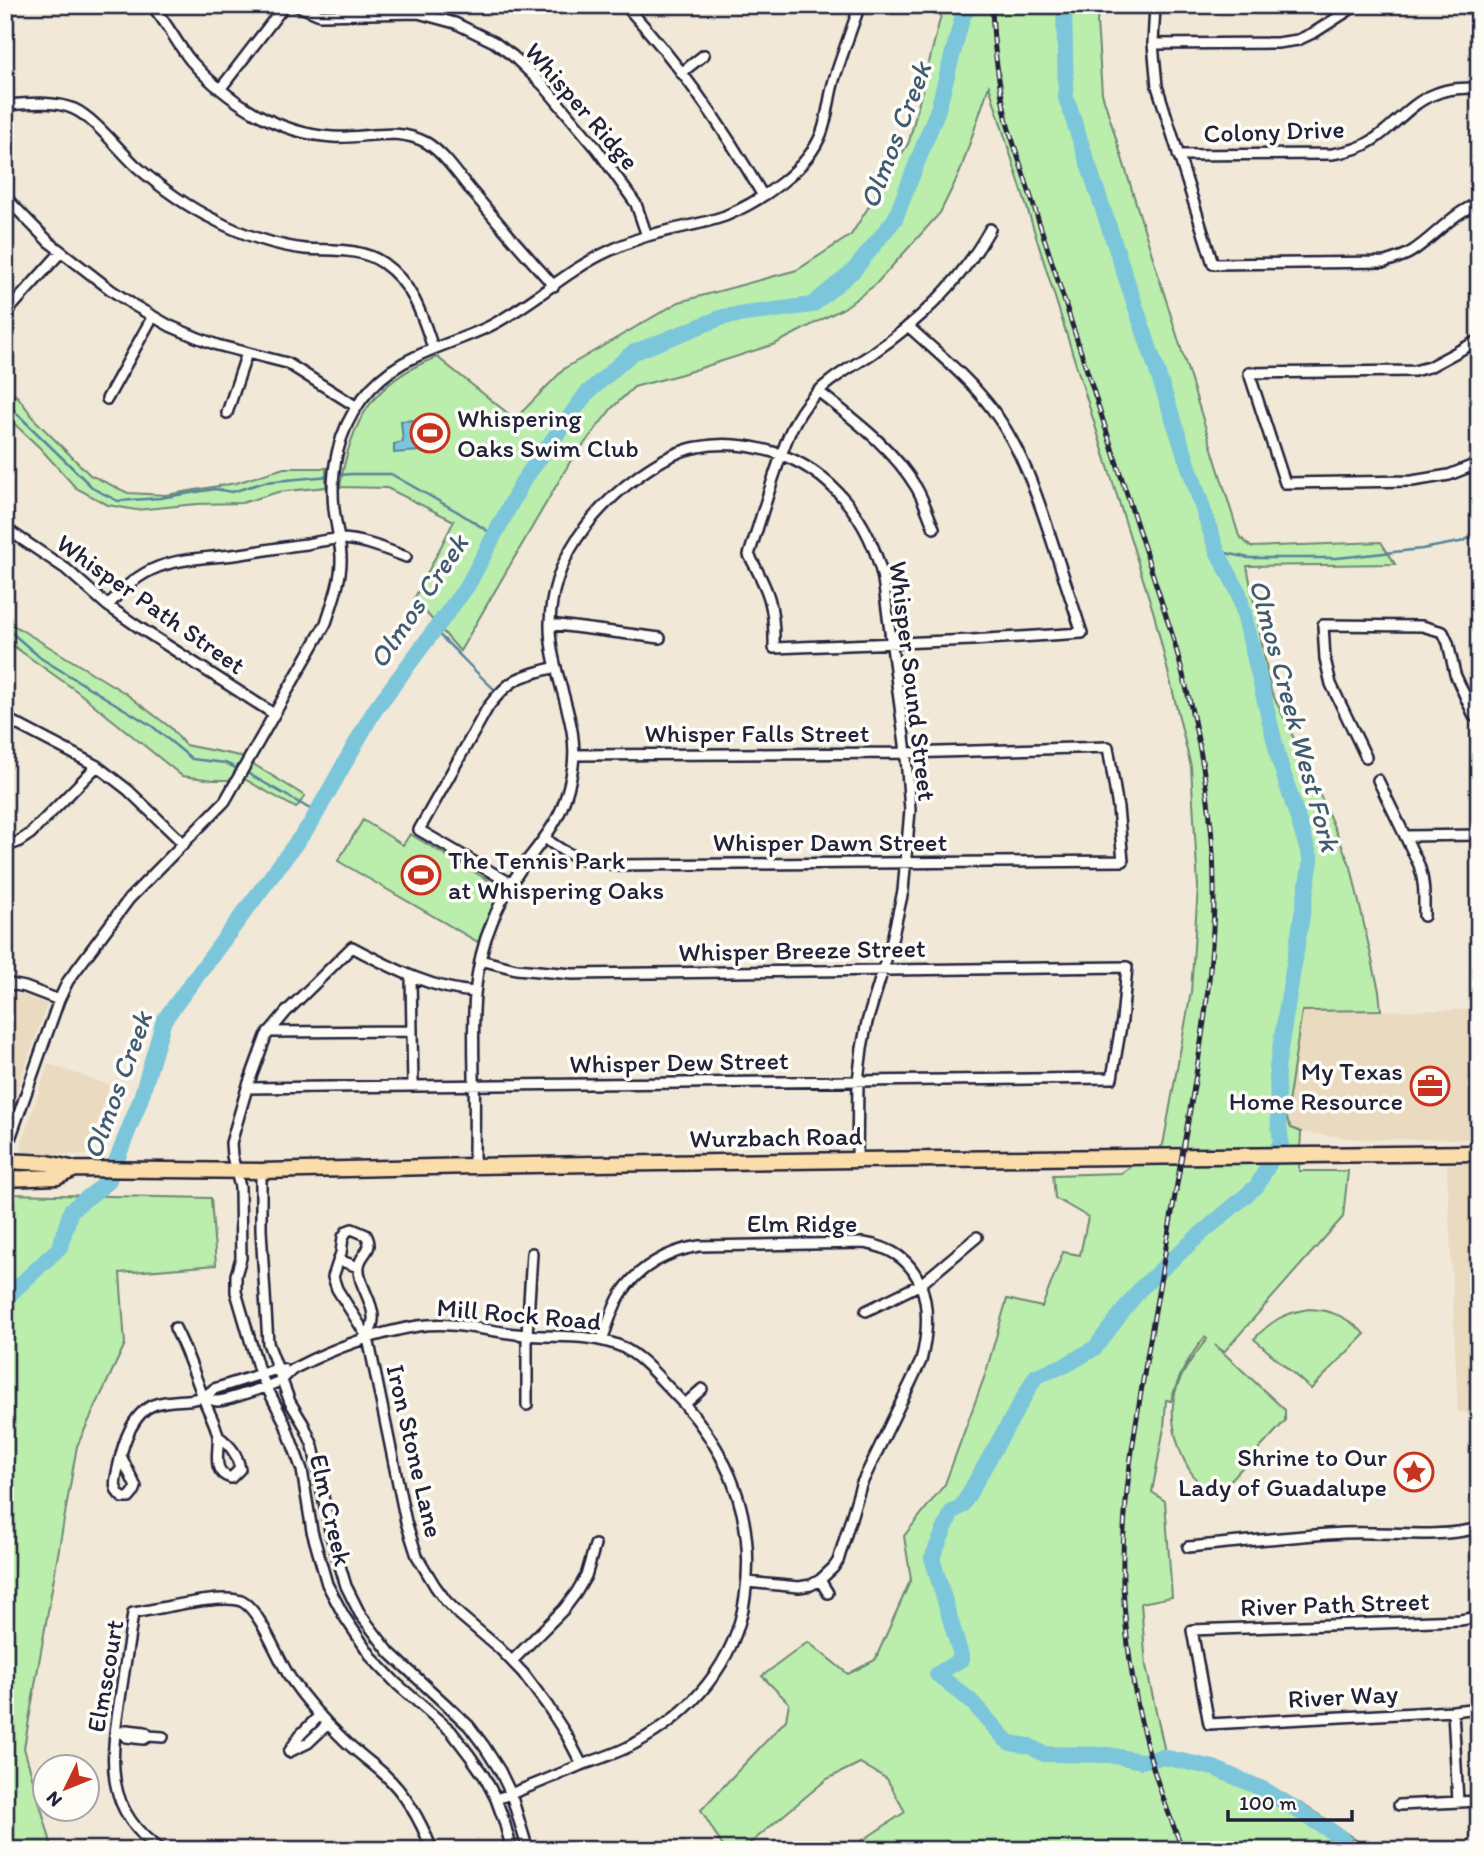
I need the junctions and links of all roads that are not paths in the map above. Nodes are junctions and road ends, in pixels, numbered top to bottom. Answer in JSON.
{"nodes":[{"id":1,"x":151,"y":5,"type":"edge"},
{"id":2,"x":285,"y":5,"type":"edge"},
{"id":3,"x":296,"y":5,"type":"edge"},
{"id":4,"x":625,"y":5,"type":"edge"},
{"id":5,"x":860,"y":5,"type":"edge"},
{"id":6,"x":1155,"y":5,"type":"edge"},
{"id":7,"x":1357,"y":5,"type":"edge"},
{"id":8,"x":418,"y":9,"type":"edge"},
{"id":9,"x":1153,"y":44,"type":"junction"},
{"id":10,"x":704,"y":55,"type":"dead end"},
{"id":11,"x":681,"y":73,"type":"junction"},
{"id":12,"x":220,"y":88,"type":"junction"},
{"id":13,"x":1479,"y":88,"type":"edge"},
{"id":14,"x":5,"y":104,"type":"edge"},
{"id":15,"x":1178,"y":155,"type":"junction"},
{"id":16,"x":763,"y":196,"type":"junction"},
{"id":17,"x":5,"y":197,"type":"edge"},
{"id":18,"x":1479,"y":203,"type":"edge"},
{"id":19,"x":989,"y":229,"type":"dead end"},
{"id":20,"x":647,"y":236,"type":"junction"},
{"id":21,"x":61,"y":252,"type":"junction"},
{"id":22,"x":554,"y":286,"type":"junction"},
{"id":23,"x":7,"y":312,"type":"dead end"},
{"id":24,"x":153,"y":316,"type":"junction"},
{"id":25,"x":908,"y":326,"type":"junction"},
{"id":26,"x":1479,"y":340,"type":"edge"},
{"id":27,"x":433,"y":348,"type":"junction"},
{"id":28,"x":247,"y":353,"type":"junction"},
{"id":29,"x":818,"y":391,"type":"junction"},
{"id":30,"x":107,"y":399,"type":"dead end"},
{"id":31,"x":357,"y":407,"type":"junction"},
{"id":32,"x":227,"y":413,"type":"dead end"},
{"id":33,"x":781,"y":455,"type":"junction"},
{"id":34,"x":1479,"y":463,"type":"edge"},
{"id":35,"x":5,"y":528,"type":"edge"},
{"id":36,"x":934,"y":528,"type":"dead end"},
{"id":37,"x":339,"y":539,"type":"junction"},
{"id":38,"x":406,"y":557,"type":"dead end"},
{"id":39,"x":108,"y":606,"type":"junction"},
{"id":40,"x":550,"y":625,"type":"junction"},
{"id":41,"x":660,"y":638,"type":"dead end"},
{"id":42,"x":890,"y":644,"type":"junction"},
{"id":43,"x":556,"y":667,"type":"junction"},
{"id":44,"x":274,"y":714,"type":"junction"},
{"id":45,"x":1476,"y":716,"type":"edge"},
{"id":46,"x":5,"y":718,"type":"edge"},
{"id":47,"x":906,"y":753,"type":"junction"},
{"id":48,"x":574,"y":755,"type":"junction"},
{"id":49,"x":1366,"y":757,"type":"dead end"},
{"id":50,"x":97,"y":766,"type":"junction"},
{"id":51,"x":1378,"y":780,"type":"dead end"},
{"id":52,"x":1479,"y":835,"type":"edge"},
{"id":53,"x":1405,"y":836,"type":"junction"},
{"id":54,"x":545,"y":838,"type":"junction"},
{"id":55,"x":184,"y":844,"type":"junction"},
{"id":56,"x":5,"y":847,"type":"edge"},
{"id":57,"x":904,"y":862,"type":"junction"},
{"id":58,"x":1123,"y":862,"type":"joint"},
{"id":59,"x":512,"y":884,"type":"junction"},
{"id":60,"x":1424,"y":916,"type":"dead end"},
{"id":61,"x":480,"y":961,"type":"junction"},
{"id":62,"x":884,"y":970,"type":"junction"},
{"id":63,"x":411,"y":977,"type":"junction"},
{"id":64,"x":5,"y":983,"type":"edge"},
{"id":65,"x":475,"y":992,"type":"junction"},
{"id":66,"x":59,"y":1000,"type":"junction"},
{"id":67,"x":412,"y":1031,"type":"junction"},
{"id":68,"x":268,"y":1032,"type":"junction"},
{"id":69,"x":1112,"y":1078,"type":"joint"},
{"id":70,"x":858,"y":1081,"type":"junction"},
{"id":71,"x":413,"y":1086,"type":"junction"},
{"id":72,"x":474,"y":1086,"type":"junction"},
{"id":73,"x":247,"y":1088,"type":"junction"},
{"id":74,"x":5,"y":1153,"type":"edge"},
{"id":75,"x":1479,"y":1153,"type":"edge"},
{"id":76,"x":857,"y":1160,"type":"junction"},
{"id":77,"x":5,"y":1163,"type":"edge"},
{"id":78,"x":474,"y":1166,"type":"junction"},
{"id":79,"x":75,"y":1169,"type":"junction"},
{"id":80,"x":235,"y":1171,"type":"junction"},
{"id":81,"x":261,"y":1171,"type":"junction"},
{"id":82,"x":57,"y":1177,"type":"junction"},
{"id":83,"x":5,"y":1179,"type":"edge"},
{"id":84,"x":261,"y":1218,"type":"junction"},
{"id":85,"x":241,"y":1219,"type":"junction"},
{"id":86,"x":976,"y":1237,"type":"dead end"},
{"id":87,"x":532,"y":1253,"type":"dead end"},
{"id":88,"x":339,"y":1260,"type":"junction"},
{"id":89,"x":358,"y":1267,"type":"junction"},
{"id":90,"x":921,"y":1284,"type":"junction"},
{"id":91,"x":866,"y":1311,"type":"dead end"},
{"id":92,"x":175,"y":1328,"type":"dead end"},
{"id":93,"x":527,"y":1335,"type":"junction"},
{"id":94,"x":368,"y":1338,"type":"junction"},
{"id":95,"x":602,"y":1340,"type":"junction"},
{"id":96,"x":277,"y":1369,"type":"junction"},
{"id":97,"x":291,"y":1370,"type":"junction"},
{"id":98,"x":260,"y":1374,"type":"junction"},
{"id":99,"x":281,"y":1380,"type":"junction"},
{"id":100,"x":236,"y":1383,"type":"junction"},
{"id":101,"x":266,"y":1386,"type":"junction"},
{"id":102,"x":702,"y":1389,"type":"dead end"},
{"id":103,"x":240,"y":1395,"type":"junction"},
{"id":104,"x":203,"y":1398,"type":"junction"},
{"id":105,"x":685,"y":1404,"type":"junction"},
{"id":106,"x":527,"y":1405,"type":"dead end"},
{"id":107,"x":218,"y":1436,"type":"dead end"},
{"id":108,"x":121,"y":1456,"type":"dead end"},
{"id":109,"x":1479,"y":1528,"type":"edge"},
{"id":110,"x":595,"y":1545,"type":"dead end"},
{"id":111,"x":1188,"y":1546,"type":"dead end"},
{"id":112,"x":820,"y":1580,"type":"junction"},
{"id":113,"x":747,"y":1582,"type":"junction"},
{"id":114,"x":828,"y":1593,"type":"dead end"},
{"id":115,"x":1479,"y":1617,"type":"edge"},
{"id":116,"x":512,"y":1661,"type":"junction"},
{"id":117,"x":1479,"y":1708,"type":"edge"},
{"id":118,"x":1453,"y":1711,"type":"junction"},
{"id":119,"x":320,"y":1715,"type":"junction"},
{"id":120,"x":328,"y":1724,"type":"junction"},
{"id":121,"x":1209,"y":1724,"type":"joint"},
{"id":122,"x":119,"y":1733,"type":"junction"},
{"id":123,"x":163,"y":1737,"type":"dead end"},
{"id":124,"x":582,"y":1765,"type":"junction"},
{"id":125,"x":511,"y":1794,"type":"junction"},
{"id":126,"x":496,"y":1799,"type":"junction"},
{"id":127,"x":1479,"y":1801,"type":"edge"},
{"id":128,"x":1458,"y":1802,"type":"junction"},
{"id":129,"x":1399,"y":1805,"type":"dead end"},
{"id":130,"x":161,"y":1850,"type":"edge"},
{"id":131,"x":432,"y":1850,"type":"edge"},
{"id":132,"x":512,"y":1850,"type":"edge"},
{"id":133,"x":528,"y":1850,"type":"edge"}],
"edges":[{"from":1,"to":12,"type":"street"},
{"from":2,"to":12,"type":"street"},
{"from":3,"to":8,"type":"street","name":"Whisper Ridge"},
{"from":4,"to":11,"type":"street"},
{"from":5,"to":16,"type":"street"},
{"from":6,"to":9,"type":"street"},
{"from":7,"to":9,"type":"street"},
{"from":8,"to":20,"type":"street","name":"Whisper Ridge"},
{"from":9,"to":15,"type":"street"},
{"from":10,"to":11,"type":"street"},
{"from":11,"to":16,"type":"street"},
{"from":12,"to":22,"type":"street"},
{"from":13,"to":15,"type":"street","name":"Colony Drive"},
{"from":14,"to":27,"type":"street"},
{"from":15,"to":18,"type":"street"},
{"from":16,"to":20,"type":"street"},
{"from":17,"to":21,"type":"street"},
{"from":19,"to":25,"type":"street"},
{"from":20,"to":22,"type":"street"},
{"from":21,"to":23,"type":"street"},
{"from":21,"to":24,"type":"street"},
{"from":22,"to":27,"type":"street"},
{"from":24,"to":28,"type":"street"},
{"from":24,"to":30,"type":"street"},
{"from":25,"to":29,"type":"street"},
{"from":25,"to":42,"type":"street"},
{"from":26,"to":34,"type":"street"},
{"from":27,"to":31,"type":"street"},
{"from":28,"to":31,"type":"street"},
{"from":28,"to":32,"type":"street"},
{"from":29,"to":33,"type":"street"},
{"from":29,"to":36,"type":"street"},
{"from":31,"to":37,"type":"street"},
{"from":33,"to":40,"type":"street","name":"Whisper Sound Street"},
{"from":33,"to":42,"type":"street","name":"Whisper Sound Street"},
{"from":33,"to":42,"type":"street"},
{"from":35,"to":39,"type":"street","name":"Whisper Path Street"},
{"from":37,"to":38,"type":"street"},
{"from":37,"to":39,"type":"street"},
{"from":37,"to":44,"type":"street"},
{"from":39,"to":44,"type":"street","name":"Whisper Path Street"},
{"from":40,"to":41,"type":"street"},
{"from":40,"to":43,"type":"street","name":"Whisper Sound Street"},
{"from":42,"to":47,"type":"street","name":"Whisper Sound Street"},
{"from":43,"to":48,"type":"street","name":"Whisper Sound Street"},
{"from":43,"to":59,"type":"street"},
{"from":44,"to":55,"type":"street"},
{"from":45,"to":49,"type":"street"},
{"from":46,"to":50,"type":"street"},
{"from":47,"to":48,"type":"street","name":"Whisper Falls Street"},
{"from":47,"to":57,"type":"street","name":"Whisper Sound Street"},
{"from":47,"to":58,"type":"street","name":"Whisper Falls Street"},
{"from":48,"to":54,"type":"street","name":"Whisper Sound Street"},
{"from":50,"to":55,"type":"street"},
{"from":50,"to":56,"type":"street"},
{"from":51,"to":53,"type":"street"},
{"from":52,"to":53,"type":"street"},
{"from":53,"to":60,"type":"street"},
{"from":54,"to":57,"type":"street","name":"Whisper Dawn Street"},
{"from":54,"to":59,"type":"street","name":"Whisper Sound Street"},
{"from":55,"to":66,"type":"street"},
{"from":57,"to":58,"type":"street","name":"Whisper Dawn Street"},
{"from":57,"to":62,"type":"street","name":"Whisper Sound Street"},
{"from":59,"to":61,"type":"street","name":"Whisper Sound Street"},
{"from":61,"to":62,"type":"street","name":"Whisper Breeze Street"},
{"from":61,"to":65,"type":"street","name":"Whisper Sound Street"},
{"from":62,"to":69,"type":"street","name":"Whisper Breeze Street"},
{"from":62,"to":70,"type":"street","name":"Whisper Sound Street"},
{"from":63,"to":65,"type":"street"},
{"from":63,"to":67,"type":"street"},
{"from":63,"to":68,"type":"street"},
{"from":64,"to":66,"type":"street"},
{"from":65,"to":72,"type":"street","name":"Whisper Sound Street"},
{"from":66,"to":74,"type":"street"},
{"from":67,"to":68,"type":"street"},
{"from":67,"to":71,"type":"street"},
{"from":68,"to":73,"type":"street","name":"Elm Creek"},
{"from":69,"to":70,"type":"street","name":"Whisper Dew Street"},
{"from":70,"to":72,"type":"street","name":"Whisper Dew Street"},
{"from":70,"to":76,"type":"street","name":"Whisper Sound Street"},
{"from":71,"to":72,"type":"street","name":"Whisper Dew Street"},
{"from":71,"to":73,"type":"street","name":"Whisper Dew Street"},
{"from":72,"to":78,"type":"street","name":"Whisper Sound Street"},
{"from":73,"to":80,"type":"street","name":"Elm Creek"},
{"from":75,"to":76,"type":"main road","name":"Wurzbach Road"},
{"from":76,"to":78,"type":"main road","name":"Wurzbach Road"},
{"from":77,"to":79,"type":"main road","name":"Wurzbach Road"},
{"from":77,"to":82,"type":"main road"},
{"from":78,"to":81,"type":"main road","name":"Wurzbach Road"},
{"from":79,"to":80,"type":"main road","name":"Wurzbach Road"},
{"from":79,"to":82,"type":"main road","name":"Wurzbach Road"},
{"from":80,"to":81,"type":"main road","name":"Wurzbach Road"},
{"from":80,"to":85,"type":"street","name":"Elm Creek"},
{"from":81,"to":84,"type":"street","name":"Elm Creek"},
{"from":82,"to":83,"type":"main road","name":"Wurzbach Road"},
{"from":84,"to":85,"type":"street"},
{"from":84,"to":96,"type":"street","name":"Elm Creek"},
{"from":85,"to":98,"type":"street","name":"Elm Creek"},
{"from":86,"to":90,"type":"street"},
{"from":87,"to":93,"type":"street"},
{"from":88,"to":89,"type":"street"},
{"from":88,"to":89,"type":"street"},
{"from":88,"to":94,"type":"street"},
{"from":89,"to":94,"type":"street"},
{"from":90,"to":91,"type":"street"},
{"from":90,"to":95,"type":"street","name":"Elm Ridge"},
{"from":90,"to":112,"type":"street","name":"Elm Ridge"},
{"from":92,"to":104,"type":"street"},
{"from":93,"to":94,"type":"street","name":"Mill Rock Road"},
{"from":93,"to":95,"type":"street","name":"Mill Rock Road"},
{"from":93,"to":106,"type":"street"},
{"from":94,"to":97,"type":"street","name":"Mill Rock Road"},
{"from":94,"to":116,"type":"street","name":"Iron Stone Lane"},
{"from":95,"to":105,"type":"street","name":"Mill Rock Road"},
{"from":96,"to":97,"type":"street","name":"Mill Rock Road"},
{"from":96,"to":98,"type":"street","name":"Mill Rock Road"},
{"from":96,"to":99,"type":"street","name":"Elm Creek"},
{"from":97,"to":99,"type":"street","name":"Mill Rock Road"},
{"from":98,"to":100,"type":"street","name":"Mill Rock Road"},
{"from":98,"to":101,"type":"street","name":"Elm Creek"},
{"from":99,"to":101,"type":"street","name":"Mill Rock Road"},
{"from":99,"to":125,"type":"street","name":"Elm Creek"},
{"from":100,"to":103,"type":"street"},
{"from":100,"to":104,"type":"street","name":"Mill Rock Road"},
{"from":101,"to":103,"type":"street","name":"Mill Rock Road"},
{"from":101,"to":126,"type":"street","name":"Elm Creek"},
{"from":102,"to":105,"type":"street"},
{"from":103,"to":104,"type":"street","name":"Mill Rock Road"},
{"from":104,"to":107,"type":"street"},
{"from":104,"to":108,"type":"street","name":"Mill Rock Road"},
{"from":105,"to":113,"type":"street","name":"Mill Rock Road"},
{"from":109,"to":111,"type":"street"},
{"from":110,"to":116,"type":"street"},
{"from":112,"to":113,"type":"street"},
{"from":112,"to":114,"type":"street"},
{"from":113,"to":124,"type":"street","name":"Mill Rock Road"},
{"from":115,"to":121,"type":"street","name":"River Path Street"},
{"from":116,"to":124,"type":"street","name":"Iron Stone Lane"},
{"from":117,"to":118,"type":"street","name":"River Way"},
{"from":118,"to":121,"type":"street","name":"River Way"},
{"from":118,"to":128,"type":"street"},
{"from":119,"to":120,"type":"street","name":"Elmscourt"},
{"from":119,"to":120,"type":"street"},
{"from":119,"to":122,"type":"street","name":"Elmscourt"},
{"from":120,"to":131,"type":"street","name":"Elmscourt"},
{"from":122,"to":123,"type":"street"},
{"from":122,"to":130,"type":"street","name":"Elmscourt"},
{"from":124,"to":125,"type":"street","name":"Mill Rock Road"},
{"from":125,"to":126,"type":"street","name":"Mill Rock Road"},
{"from":125,"to":133,"type":"street","name":"Elm Creek"},
{"from":126,"to":132,"type":"street","name":"Elm Creek"},
{"from":127,"to":128,"type":"street"},
{"from":128,"to":129,"type":"street"}]}
